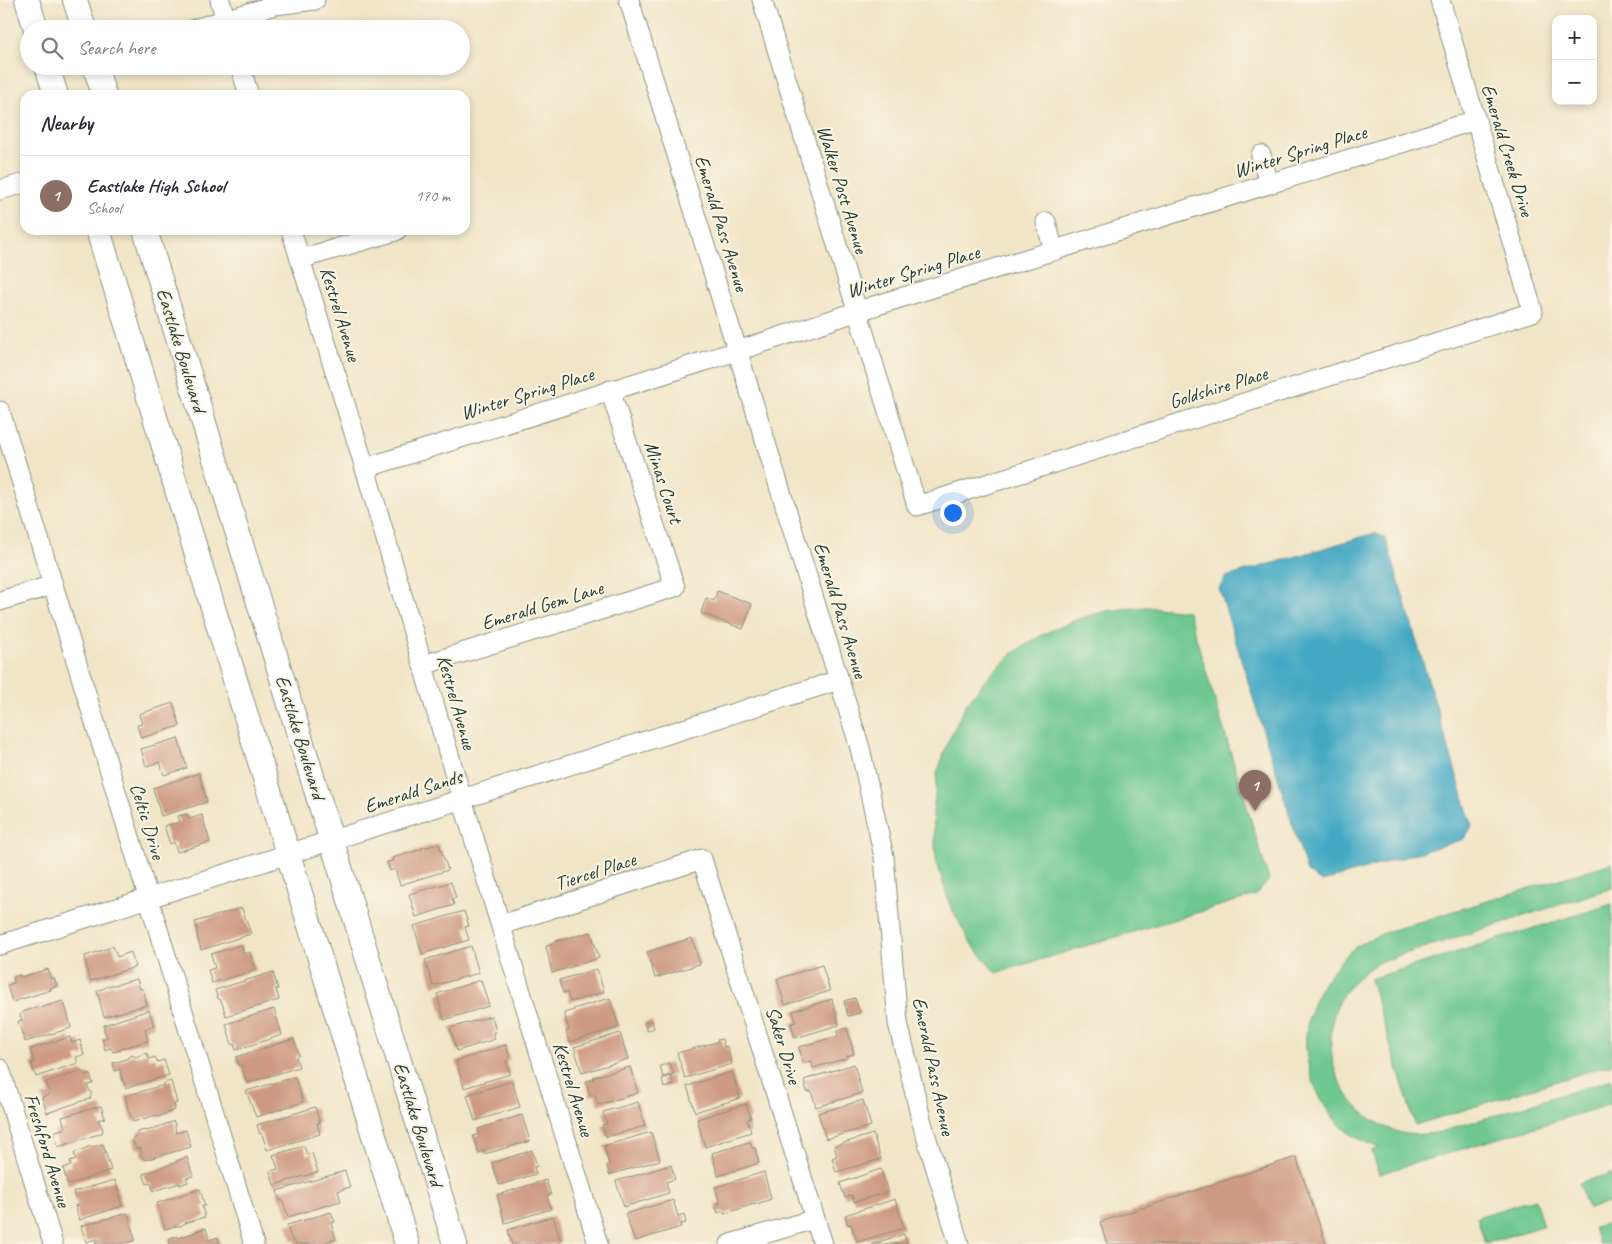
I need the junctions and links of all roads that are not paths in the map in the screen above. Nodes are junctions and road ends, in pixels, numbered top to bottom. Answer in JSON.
{"nodes":[{"id":1,"x":27,"y":0,"type":"edge"},
{"id":2,"x":75,"y":0,"type":"edge"},
{"id":3,"x":220,"y":0,"type":"edge"},
{"id":4,"x":315,"y":0,"type":"edge"},
{"id":5,"x":630,"y":0,"type":"edge"},
{"id":6,"x":762,"y":0,"type":"edge"},
{"id":7,"x":1440,"y":0,"type":"edge"},
{"id":8,"x":33,"y":20,"type":"edge"},
{"id":9,"x":81,"y":20,"type":"edge"},
{"id":10,"x":226,"y":20,"type":"edge"},
{"id":11,"x":237,"y":20,"type":"edge"},
{"id":12,"x":50,"y":75,"type":"edge"},
{"id":13,"x":98,"y":75,"type":"edge"},
{"id":14,"x":243,"y":75,"type":"edge"},
{"id":15,"x":54,"y":90,"type":"edge"},
{"id":16,"x":102,"y":90,"type":"edge"},
{"id":17,"x":247,"y":90,"type":"edge"},
{"id":18,"x":1476,"y":120,"type":"junction"},
{"id":19,"x":1262,"y":155,"type":"dead end"},
{"id":20,"x":20,"y":184,"type":"edge"},
{"id":21,"x":1269,"y":184,"type":"junction"},
{"id":22,"x":0,"y":190,"type":"edge"},
{"id":23,"x":1046,"y":222,"type":"dead end"},
{"id":24,"x":100,"y":235,"type":"edge"},
{"id":25,"x":147,"y":235,"type":"edge"},
{"id":26,"x":293,"y":235,"type":"edge"},
{"id":27,"x":382,"y":235,"type":"edge"},
{"id":28,"x":1054,"y":251,"type":"junction"},
{"id":29,"x":300,"y":259,"type":"junction"},
{"id":30,"x":857,"y":312,"type":"junction"},
{"id":31,"x":1533,"y":312,"type":"joint"},
{"id":32,"x":738,"y":351,"type":"junction"},
{"id":33,"x":610,"y":390,"type":"junction"},
{"id":34,"x":0,"y":411,"type":"edge"},
{"id":35,"x":365,"y":468,"type":"junction"},
{"id":36,"x":917,"y":506,"type":"joint"},
{"id":37,"x":53,"y":585,"type":"junction"},
{"id":38,"x":675,"y":587,"type":"joint"},
{"id":39,"x":0,"y":601,"type":"edge"},
{"id":40,"x":423,"y":665,"type":"junction"},
{"id":41,"x":839,"y":680,"type":"junction"},
{"id":42,"x":462,"y":799,"type":"junction"},
{"id":43,"x":333,"y":841,"type":"junction"},
{"id":44,"x":288,"y":854,"type":"junction"},
{"id":45,"x":702,"y":859,"type":"joint"},
{"id":46,"x":148,"y":898,"type":"junction"},
{"id":47,"x":501,"y":925,"type":"junction"},
{"id":48,"x":0,"y":945,"type":"edge"},
{"id":49,"x":0,"y":1069,"type":"edge"},
{"id":50,"x":815,"y":1220,"type":"junction"},
{"id":51,"x":53,"y":1244,"type":"edge"},
{"id":52,"x":254,"y":1244,"type":"edge"},
{"id":53,"x":407,"y":1244,"type":"edge"},
{"id":54,"x":455,"y":1244,"type":"edge"},
{"id":55,"x":598,"y":1244,"type":"edge"},
{"id":56,"x":730,"y":1244,"type":"edge"},
{"id":57,"x":823,"y":1244,"type":"edge"},
{"id":58,"x":959,"y":1244,"type":"edge"}],
"edges":[{"from":1,"to":8,"type":"main road"},
{"from":2,"to":9,"type":"main road"},
{"from":3,"to":10,"type":"street"},
{"from":4,"to":11,"type":"street"},
{"from":5,"to":32,"type":"street","name":"Emerald Pass Avenue"},
{"from":6,"to":30,"type":"street","name":"Walker Post Avenue"},
{"from":7,"to":18,"type":"street","name":"Emerald Creek Drive"},
{"from":12,"to":15,"type":"main road"},
{"from":13,"to":16,"type":"main road"},
{"from":14,"to":17,"type":"street"},
{"from":18,"to":21,"type":"street","name":"Winter Spring Place"},
{"from":18,"to":31,"type":"street","name":"Emerald Creek Drive"},
{"from":19,"to":21,"type":"street"},
{"from":20,"to":22,"type":"street"},
{"from":21,"to":28,"type":"street","name":"Winter Spring Place"},
{"from":23,"to":28,"type":"street"},
{"from":24,"to":44,"type":"main road"},
{"from":25,"to":43,"type":"main road","name":"Eastlake Boulevard"},
{"from":26,"to":29,"type":"street","name":"Kestrel Avenue"},
{"from":27,"to":29,"type":"street"},
{"from":28,"to":30,"type":"street","name":"Winter Spring Place"},
{"from":29,"to":35,"type":"street","name":"Kestrel Avenue"},
{"from":30,"to":32,"type":"street","name":"Winter Spring Place"},
{"from":30,"to":36,"type":"street","name":"Walker Post Avenue"},
{"from":31,"to":36,"type":"street","name":"Goldshire Place"},
{"from":32,"to":33,"type":"street","name":"Winter Spring Place"},
{"from":32,"to":41,"type":"street","name":"Emerald Pass Avenue"},
{"from":33,"to":35,"type":"street","name":"Winter Spring Place"},
{"from":33,"to":38,"type":"street","name":"Minas Court"},
{"from":34,"to":37,"type":"street","name":"Celtic Drive"},
{"from":35,"to":40,"type":"street","name":"Kestrel Avenue"},
{"from":37,"to":39,"type":"street"},
{"from":37,"to":46,"type":"street","name":"Celtic Drive"},
{"from":38,"to":40,"type":"street","name":"Emerald Gem Lane"},
{"from":40,"to":42,"type":"street","name":"Kestrel Avenue"},
{"from":41,"to":42,"type":"street","name":"Emerald Sands"},
{"from":41,"to":58,"type":"street","name":"Emerald Pass Avenue"},
{"from":42,"to":43,"type":"street","name":"Emerald Sands"},
{"from":42,"to":47,"type":"street","name":"Kestrel Avenue"},
{"from":43,"to":44,"type":"street","name":"Emerald Sands"},
{"from":43,"to":54,"type":"main road","name":"Eastlake Boulevard"},
{"from":44,"to":46,"type":"street","name":"Emerald Sands"},
{"from":44,"to":53,"type":"main road"},
{"from":45,"to":47,"type":"street","name":"Tiercel Place"},
{"from":45,"to":50,"type":"street","name":"Saker Drive"},
{"from":46,"to":48,"type":"street","name":"Emerald Sands"},
{"from":46,"to":52,"type":"street","name":"Celtic Drive"},
{"from":47,"to":55,"type":"street","name":"Kestrel Avenue"},
{"from":49,"to":51,"type":"street","name":"Freshford Avenue"},
{"from":50,"to":56,"type":"street"},
{"from":50,"to":57,"type":"street","name":"Saker Drive"}]}
